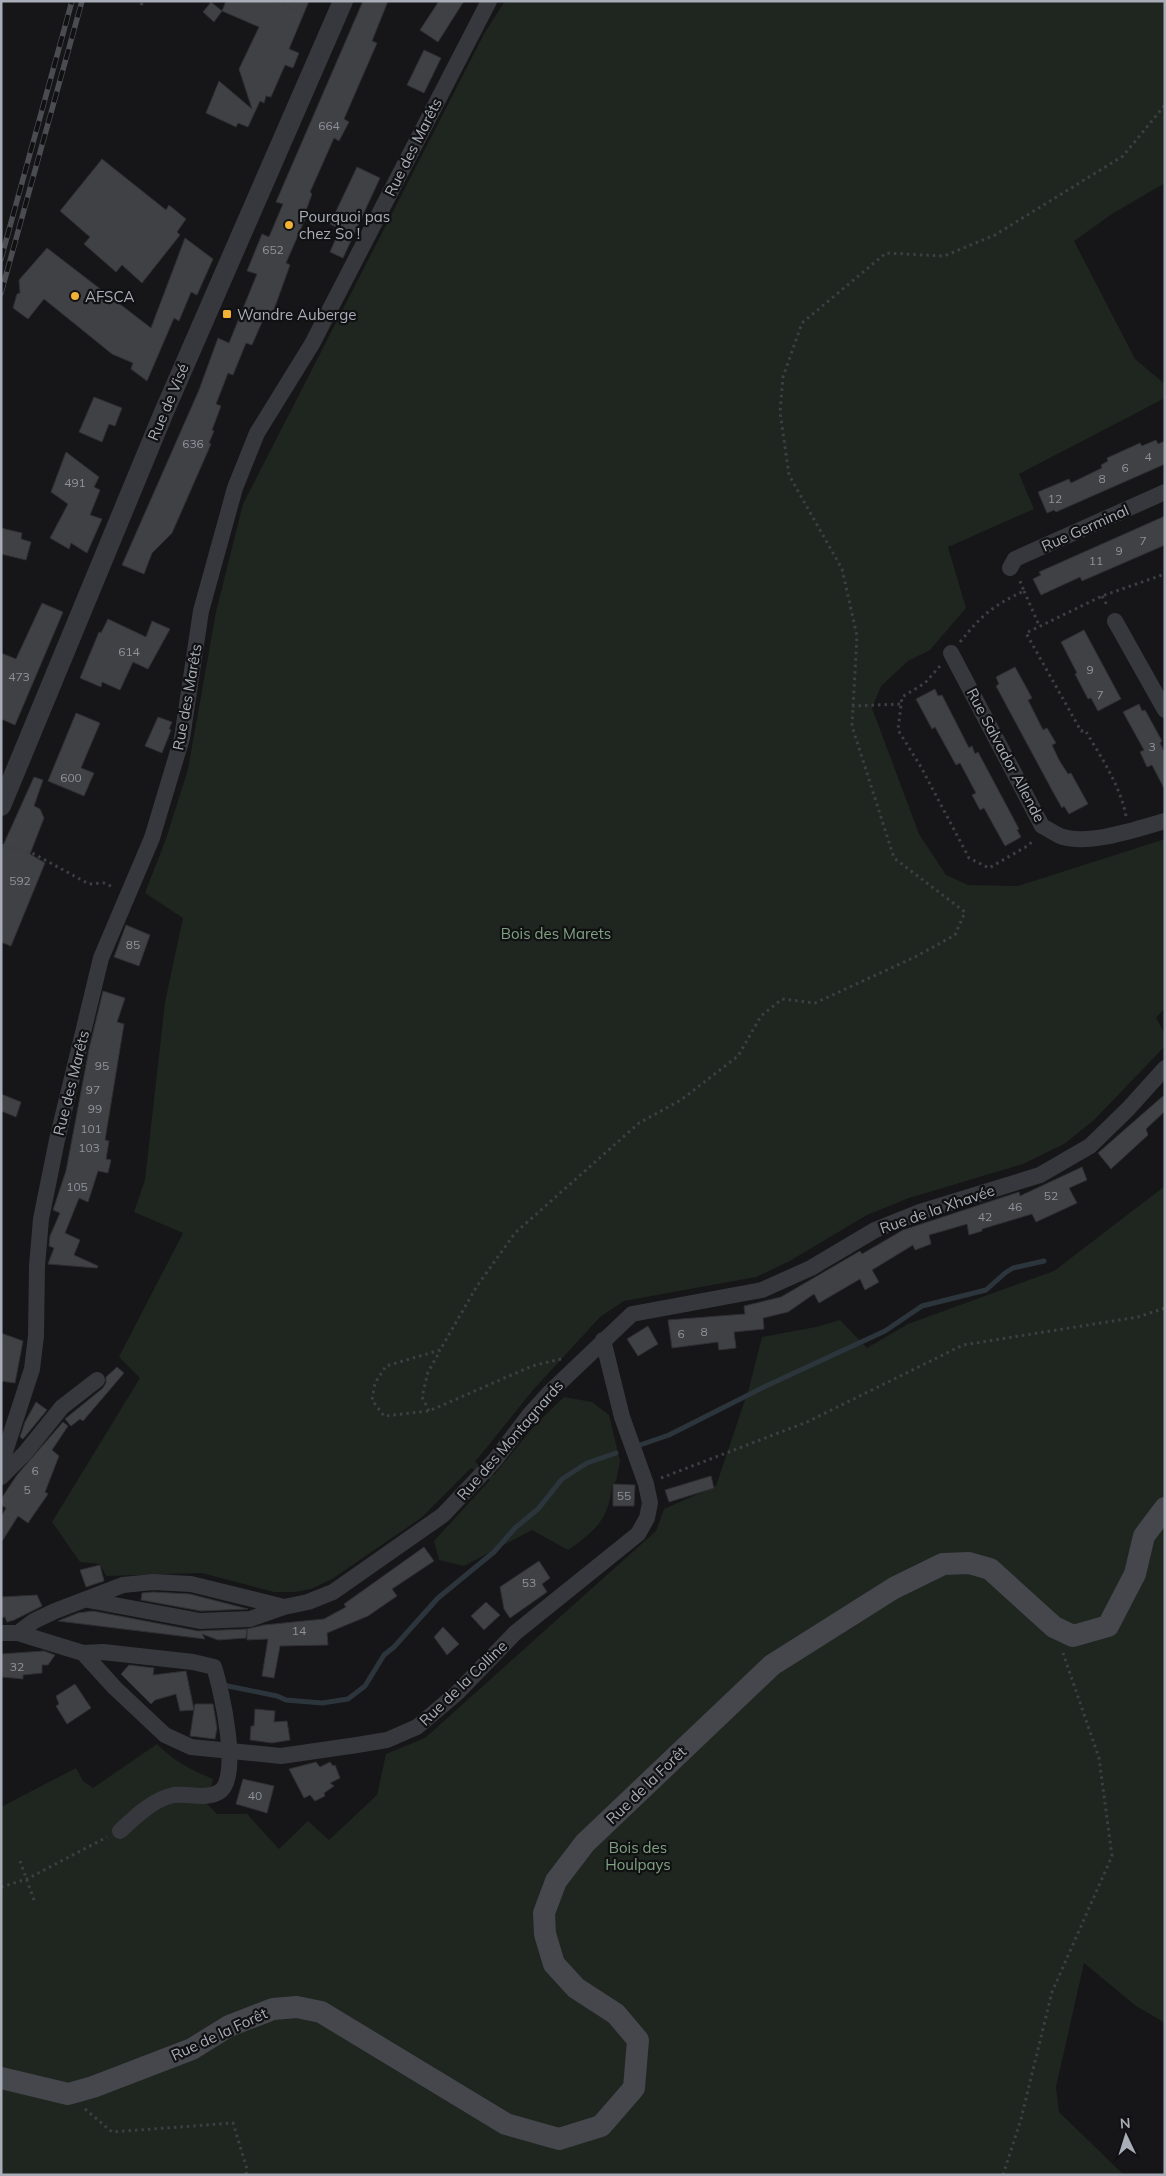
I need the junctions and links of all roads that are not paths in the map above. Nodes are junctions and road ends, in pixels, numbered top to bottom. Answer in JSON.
{"nodes":[{"id":1,"x":342,"y":1,"type":"edge"},
{"id":2,"x":489,"y":1,"type":"edge"},
{"id":3,"x":1165,"y":492,"type":"edge"},
{"id":4,"x":1010,"y":568,"type":"road end"},
{"id":5,"x":1115,"y":621,"type":"dead end"},
{"id":6,"x":951,"y":653,"type":"road end"},
{"id":7,"x":1165,"y":710,"type":"edge"},
{"id":8,"x":1,"y":806,"type":"edge"},
{"id":9,"x":1165,"y":821,"type":"edge"},
{"id":10,"x":1165,"y":1068,"type":"edge"},
{"id":11,"x":603,"y":1340,"type":"junction"},
{"id":12,"x":98,"y":1380,"type":"dead end"},
{"id":13,"x":1,"y":1464,"type":"edge"},
{"id":14,"x":1,"y":1477,"type":"edge"},
{"id":15,"x":1165,"y":1508,"type":"edge"},
{"id":16,"x":88,"y":1600,"type":"junction"},
{"id":17,"x":284,"y":1607,"type":"junction"},
{"id":18,"x":9,"y":1633,"type":"edge"},
{"id":19,"x":82,"y":1653,"type":"junction"},
{"id":20,"x":229,"y":1752,"type":"junction"},
{"id":21,"x":120,"y":1831,"type":"road end"},
{"id":22,"x":1,"y":2078,"type":"edge"}],
"edges":[{"from":1,"to":8,"type":"street","name":"Rue de Visé"},
{"from":2,"to":13,"type":"street","name":"Rue des Marêts"},
{"from":3,"to":4,"type":"street","name":"Rue Germinal"},
{"from":5,"to":7,"type":"street"},
{"from":6,"to":9,"type":"street","name":"Rue Salvador Allende"},
{"from":10,"to":11,"type":"street","name":"Rue de la Xhavée"},
{"from":11,"to":17,"type":"street","name":"Rue des Montagnards"},
{"from":11,"to":20,"type":"street","name":"Rue de la Colline"},
{"from":12,"to":14,"type":"street"},
{"from":15,"to":22,"type":"main road","name":"Rue de la Forêt"},
{"from":16,"to":17,"type":"street","name":"Rue des Montagnards"},
{"from":16,"to":17,"type":"street","name":"Rue des Montagnards"},
{"from":16,"to":18,"type":"street","name":"Rue des Montagnards"},
{"from":18,"to":19,"type":"street","name":"Rue de la Colline"},
{"from":19,"to":20,"type":"street","name":"Rue de la Colline"},
{"from":19,"to":20,"type":"street"},
{"from":20,"to":21,"type":"street"}]}
